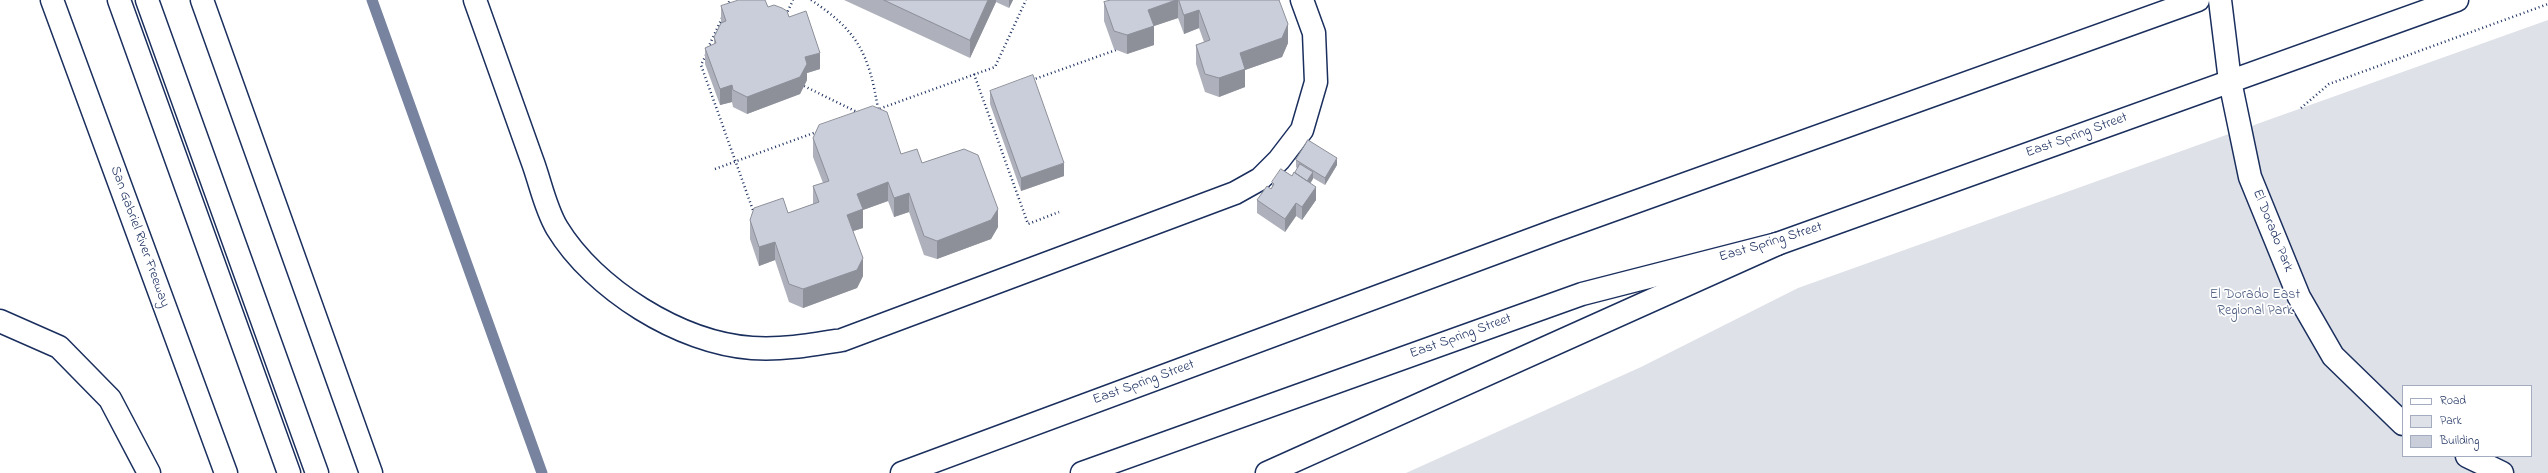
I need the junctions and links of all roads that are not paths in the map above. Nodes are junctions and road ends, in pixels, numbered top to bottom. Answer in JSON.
{"nodes":[{"id":1,"x":52,"y":0,"type":"edge"},
{"id":2,"x":119,"y":0,"type":"edge"},
{"id":3,"x":147,"y":0,"type":"edge"},
{"id":4,"x":202,"y":0,"type":"edge"},
{"id":5,"x":475,"y":0,"type":"edge"},
{"id":6,"x":1302,"y":0,"type":"edge"},
{"id":7,"x":2198,"y":0,"type":"edge"},
{"id":8,"x":2220,"y":0,"type":"edge"},
{"id":9,"x":2457,"y":0,"type":"edge"},
{"id":10,"x":2230,"y":82,"type":"junction"},
{"id":11,"x":1777,"y":244,"type":"junction"},
{"id":12,"x":0,"y":321,"type":"edge"},
{"id":13,"x":2402,"y":423,"type":"edge"},
{"id":14,"x":2469,"y":457,"type":"edge"},
{"id":15,"x":149,"y":473,"type":"edge"},
{"id":16,"x":226,"y":473,"type":"edge"},
{"id":17,"x":289,"y":473,"type":"edge"},
{"id":18,"x":316,"y":473,"type":"edge"},
{"id":19,"x":371,"y":473,"type":"edge"},
{"id":20,"x":902,"y":473,"type":"edge"},
{"id":21,"x":1082,"y":473,"type":"edge"},
{"id":22,"x":1267,"y":473,"type":"edge"},
{"id":23,"x":2502,"y":473,"type":"edge"}],
"edges":[{"from":1,"to":16,"type":"main road","name":"San Gabriel River Freeway"},
{"from":2,"to":17,"type":"main road"},
{"from":3,"to":18,"type":"main road"},
{"from":4,"to":19,"type":"main road"},
{"from":5,"to":6,"type":"main road"},
{"from":7,"to":20,"type":"main road","name":"East Spring Street"},
{"from":8,"to":10,"type":"main road","name":"El Dorado Park"},
{"from":9,"to":10,"type":"main road","name":"East Spring Street"},
{"from":10,"to":11,"type":"main road","name":"East Spring Street"},
{"from":10,"to":13,"type":"main road","name":"El Dorado Park"},
{"from":11,"to":21,"type":"main road","name":"East Spring Street"},
{"from":11,"to":22,"type":"main road"},
{"from":12,"to":15,"type":"main road"},
{"from":14,"to":23,"type":"main road"}]}
